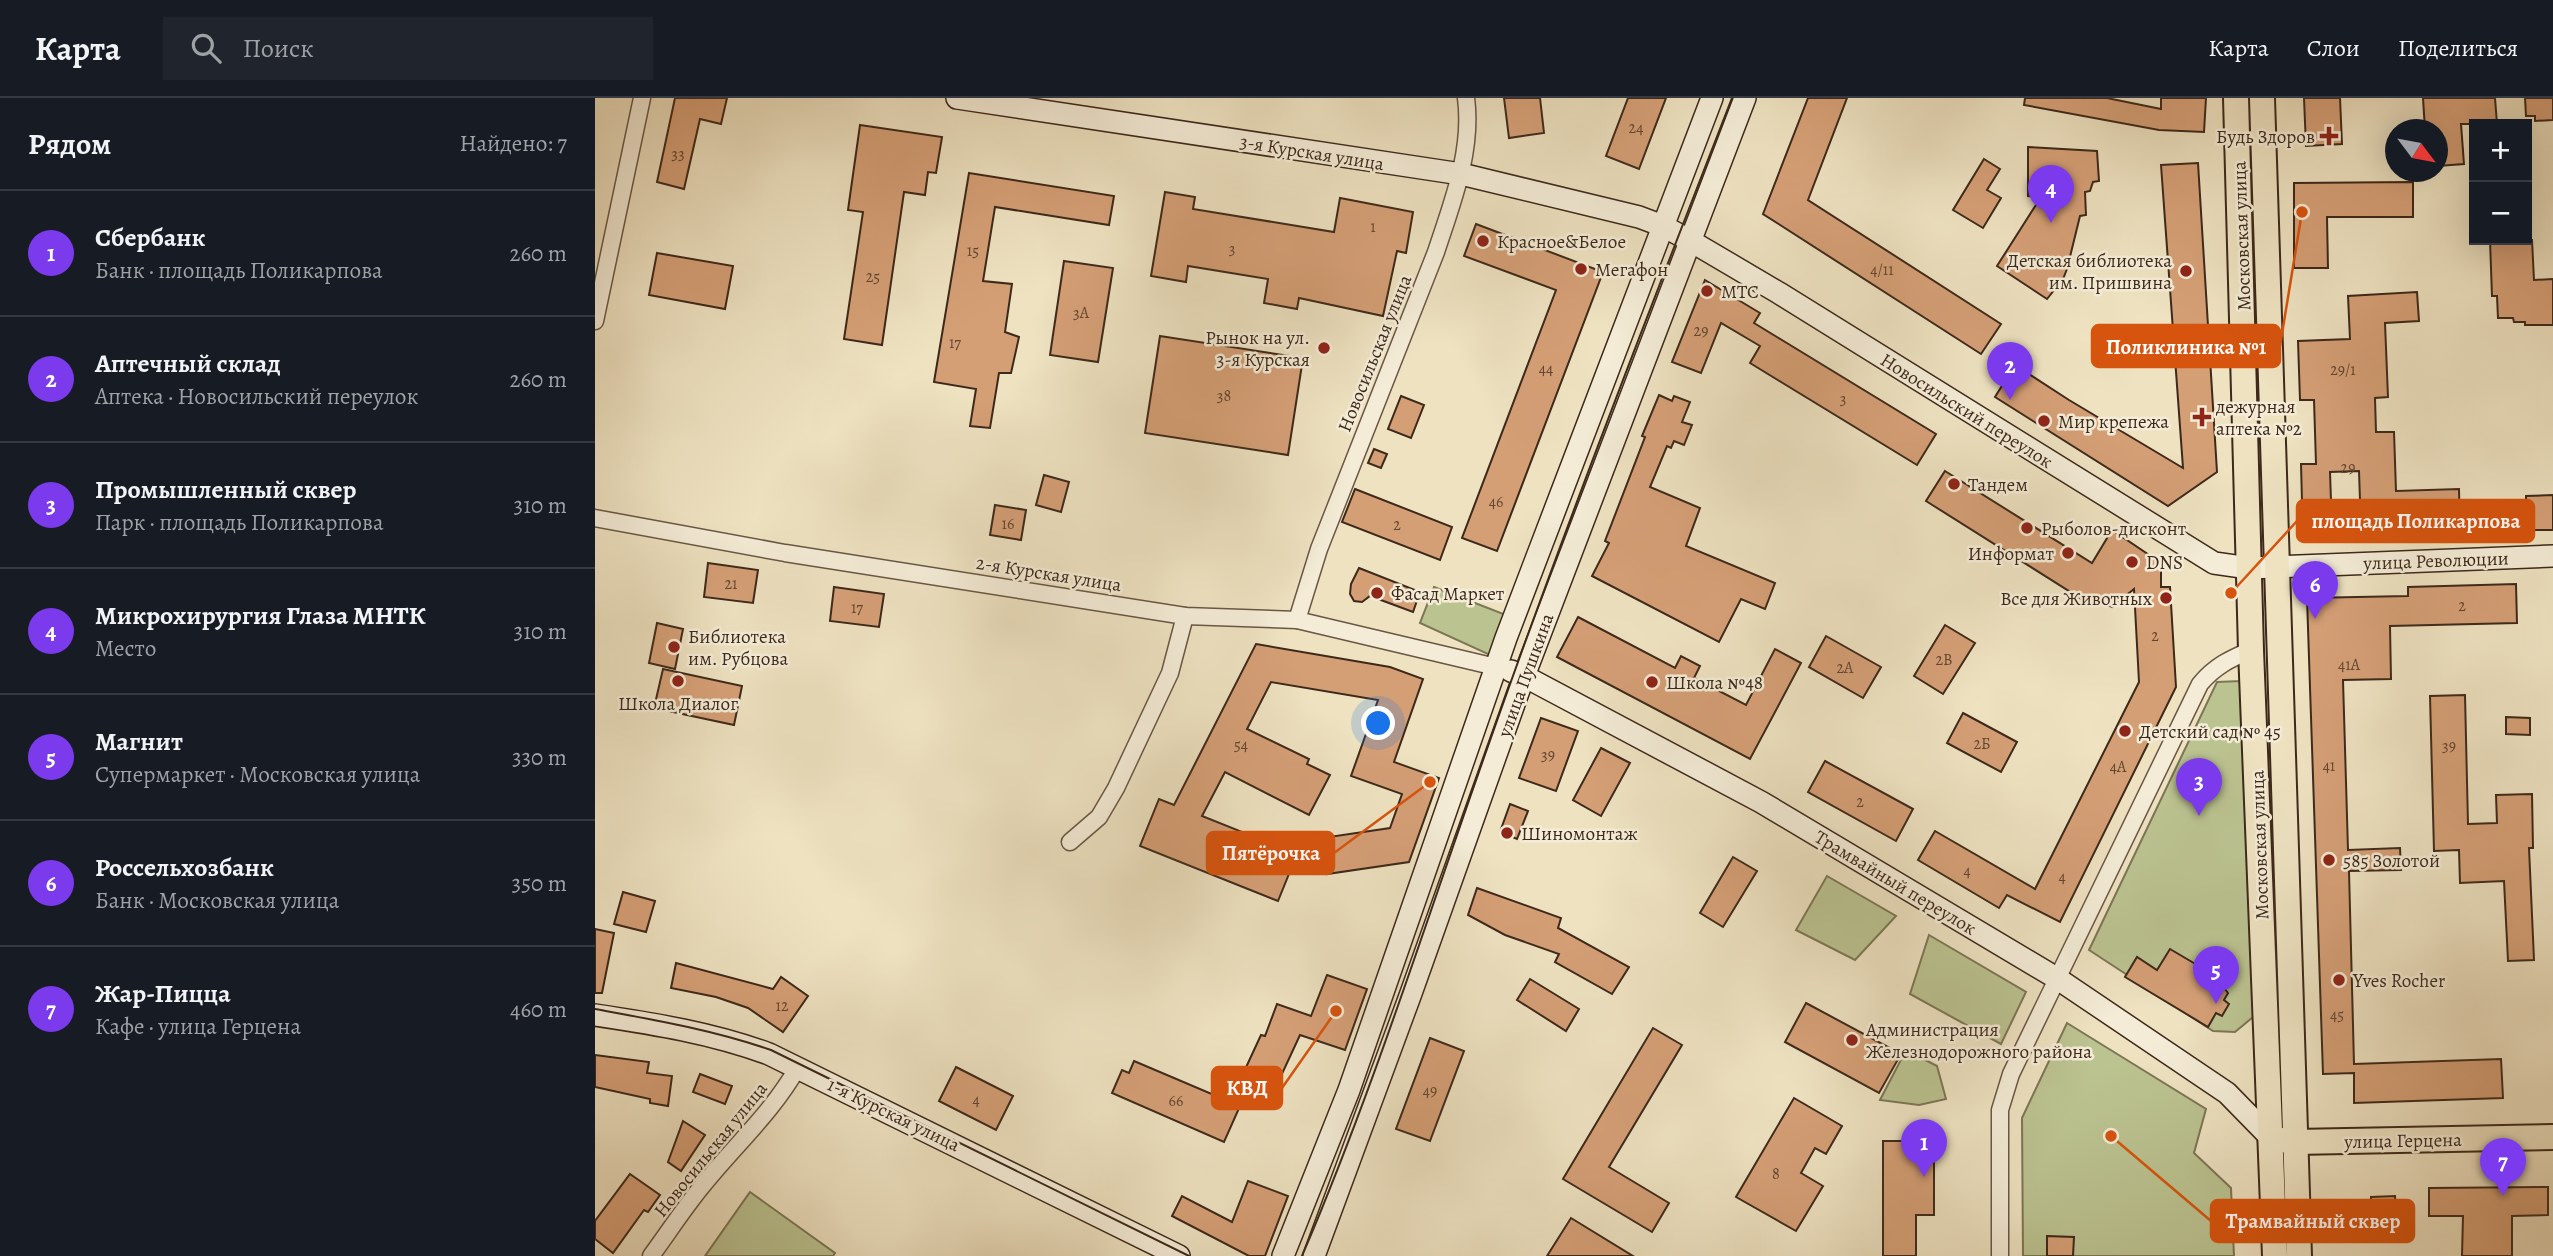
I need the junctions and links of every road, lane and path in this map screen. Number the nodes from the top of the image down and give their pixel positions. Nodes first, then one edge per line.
1 (642, 98) edge
2 (957, 98) edge
3 (1466, 98) edge
4 (1712, 98) edge
5 (1745, 98) edge
6 (2236, 98) edge
7 (2262, 98) edge
8 (1461, 174) junction
9 (1663, 226) junction
10 (1689, 240) junction
11 (595, 321) edge
12 (595, 518) edge
13 (2553, 556) edge
14 (2278, 567) junction
15 (2249, 568) junction
16 (1185, 616) junction
17 (1297, 620) junction
18 (2252, 650) junction
19 (1496, 667) junction
20 (1524, 676) junction
21 (1070, 842) dead end
22 (2058, 979) junction
23 (595, 1015) edge
24 (798, 1067) junction
25 (2553, 1137) edge
26 (2271, 1138) junction
27 (2295, 1142) junction
28 (1317, 1252) edge
29 (651, 1256) edge
30 (1178, 1256) edge
31 (1283, 1256) edge
32 (2000, 1256) edge
33 (2275, 1256) edge
34 (2299, 1256) edge

1 - 11 street
2 - 8 main road, 3-я Курская улица
3 - 8 street, Новосильская улица
4 - 9 main road, улица Пушкина
5 - 10 main road, улица Пушкина
6 - 15 main road, Московская улица
7 - 14 main road, Московская улица
8 - 9 main road, 3-я Курская улица
8 - 17 street, Новосильская улица
9 - 10 main road, Новосильский переулок
9 - 19 main road, улица Пушкина
10 - 15 main road, Новосильский переулок
10 - 20 main road, улица Пушкина
12 - 16 street, 2-я Курская улица
13 - 14 main road, улица Революции
14 - 15 main road, Новосильский переулок
14 - 27 main road, Московская улица
15 - 18 main road, Московская улица
16 - 17 street, 2-я Курская улица
16 - 21 street
17 - 19 street, 2-я Курская улица
18 - 22 street
18 - 26 main road, Московская улица
19 - 20 main road, Трамвайный переулок
19 - 31 main road, улица Пушкина
20 - 22 main road, Трамвайный переулок
20 - 28 main road, улица Пушкина
22 - 26 main road, Трамвайный переулок
22 - 32 street
23 - 24 main road, 1-я Курская улица
24 - 29 street, Новосильская улица
24 - 30 main road, 1-я Курская улица
25 - 27 main road, улица Герцена
26 - 27 main road, улица Герцена
26 - 33 main road, Московская улица
27 - 34 main road, Московская улица

